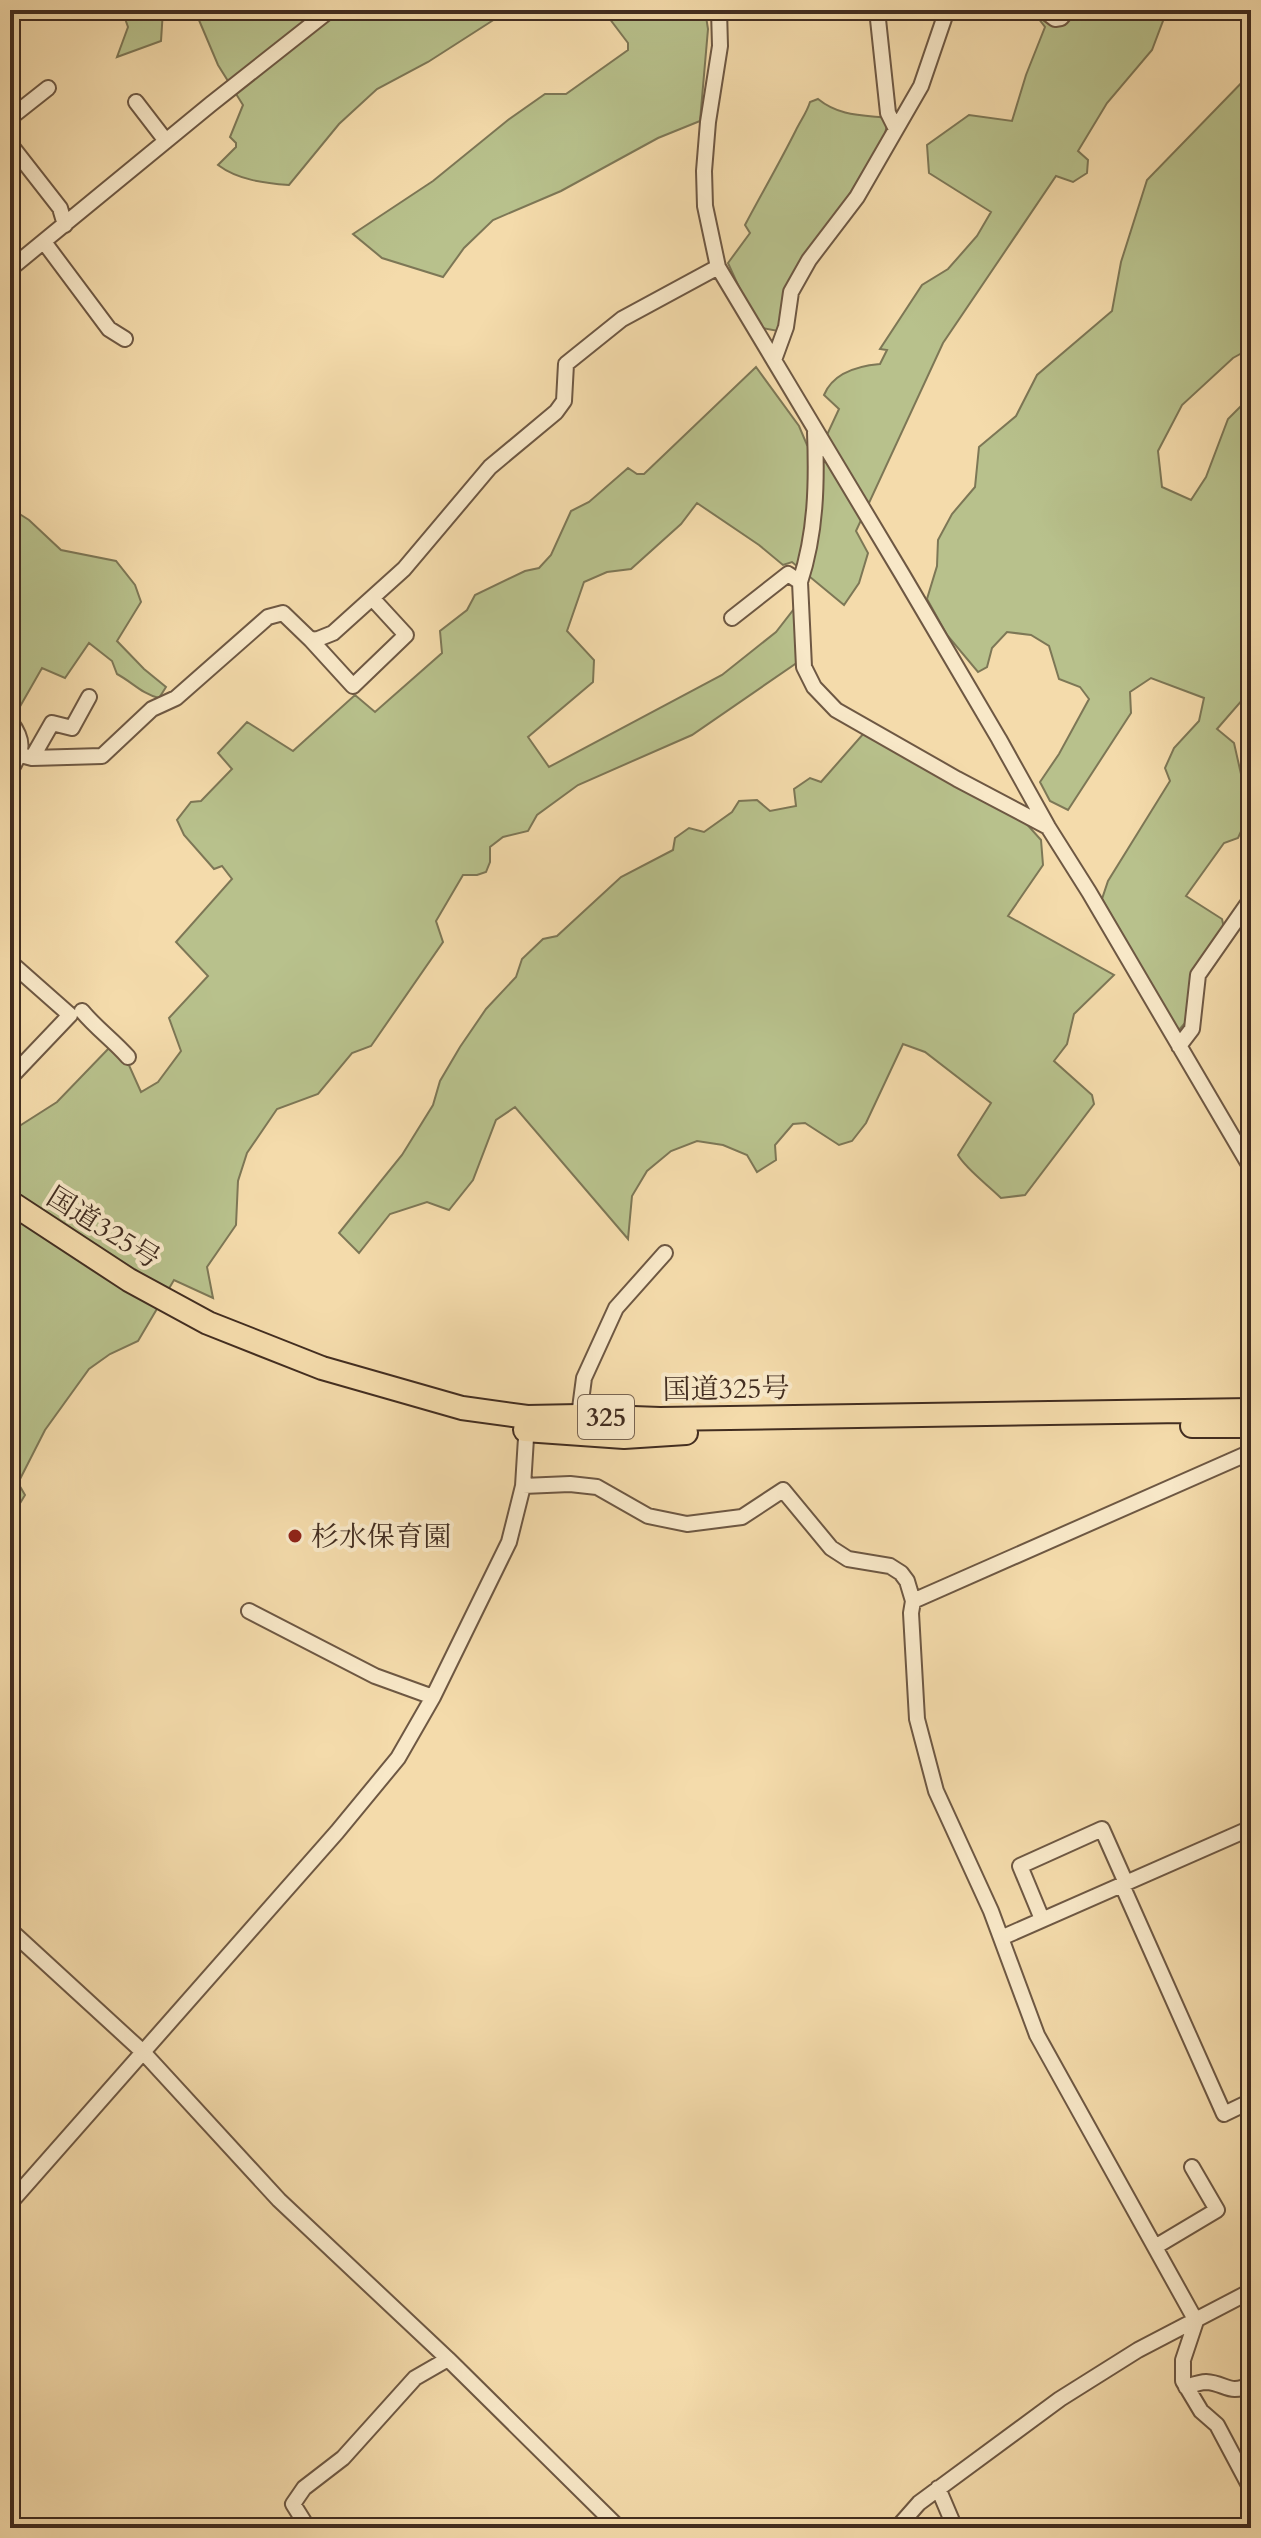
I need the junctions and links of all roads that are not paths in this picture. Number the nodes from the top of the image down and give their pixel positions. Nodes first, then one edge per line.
1 (330, 10) edge
2 (719, 10) edge
3 (877, 10) edge
4 (947, 10) edge
5 (1043, 10) edge
6 (1068, 10) edge
7 (48, 88) dead end
8 (136, 102) dead end
9 (10, 118) edge
10 (896, 129) junction
11 (166, 141) junction
12 (10, 144) edge
13 (65, 225) junction
14 (44, 242) junction
15 (718, 267) junction
16 (10, 269) edge
17 (125, 339) dead end
18 (774, 360) junction
19 (814, 428) junction
20 (800, 582) junction
21 (372, 598) junction
22 (732, 618) dead end
23 (311, 640) junction
24 (89, 697) dead end
25 (10, 721) edge
26 (10, 741) edge
27 (21, 756) edge
28 (10, 771) edge
29 (1048, 827) junction
30 (1251, 899) edge
31 (13, 973) edge
32 (82, 1010) junction
33 (1179, 1046) junction
34 (128, 1057) dead end
35 (10, 1078) edge
36 (1251, 1168) edge
37 (10, 1202) edge
38 (10, 1218) edge
39 (665, 1253) dead end
40 (1251, 1410) edge
41 (579, 1416) junction
42 (527, 1424) junction
43 (1251, 1426) edge
44 (1251, 1452) edge
45 (523, 1486) junction
46 (913, 1601) junction
47 (249, 1611) dead end
48 (433, 1697) junction
49 (1251, 1828) edge
50 (1124, 1884) junction
51 (1042, 1919) junction
52 (10, 1930) edge
53 (1001, 1938) junction
54 (143, 2052) junction
55 (1251, 2101) edge
56 (1192, 2167) dead end
57 (10, 2203) edge
58 (1155, 2247) junction
59 (1251, 2291) edge
60 (1196, 2321) junction
61 (448, 2359) junction
62 (1251, 2384) edge
63 (1186, 2387) junction
64 (938, 2488) junction
65 (1251, 2489) edge
66 (308, 2528) edge
67 (619, 2528) edge
68 (897, 2528) edge
69 (955, 2528) edge

1 - 11 street
2 - 15 street
3 - 10 street
4 - 10 street
5 - 6 street
7 - 9 street
8 - 11 street
10 - 18 street
11 - 13 street
12 - 13 street
13 - 14 street
14 - 16 street
14 - 17 street
15 - 18 street
15 - 21 street
18 - 19 street
19 - 20 street
19 - 29 street
20 - 22 street
20 - 29 street
21 - 23 street
21 - 23 street
23 - 27 street
24 - 27 street
25 - 27 street
26 - 27 street
27 - 28 street
29 - 33 street
30 - 33 street
31 - 32 street
32 - 34 street
32 - 35 street
33 - 36 street
37 - 42 highway, 国道325号 / 325
38 - 42 highway, 国道325号 / 325
39 - 41 street
40 - 41 highway, 国道325号 / 325
41 - 42 highway, 国道325号 / 325
42 - 43 highway, 国道325号 / 325
42 - 45 street
44 - 46 street
45 - 46 street
45 - 48 street
46 - 53 street
47 - 48 street
48 - 54 street
49 - 50 street
50 - 51 street
50 - 51 street
50 - 55 street
51 - 53 street
52 - 54 street
53 - 58 street
54 - 57 street
54 - 61 street
56 - 58 street
58 - 60 street
59 - 60 street
60 - 63 street
60 - 64 street
61 - 66 street
61 - 67 street
62 - 63 street
63 - 65 street
64 - 68 street
64 - 69 street

